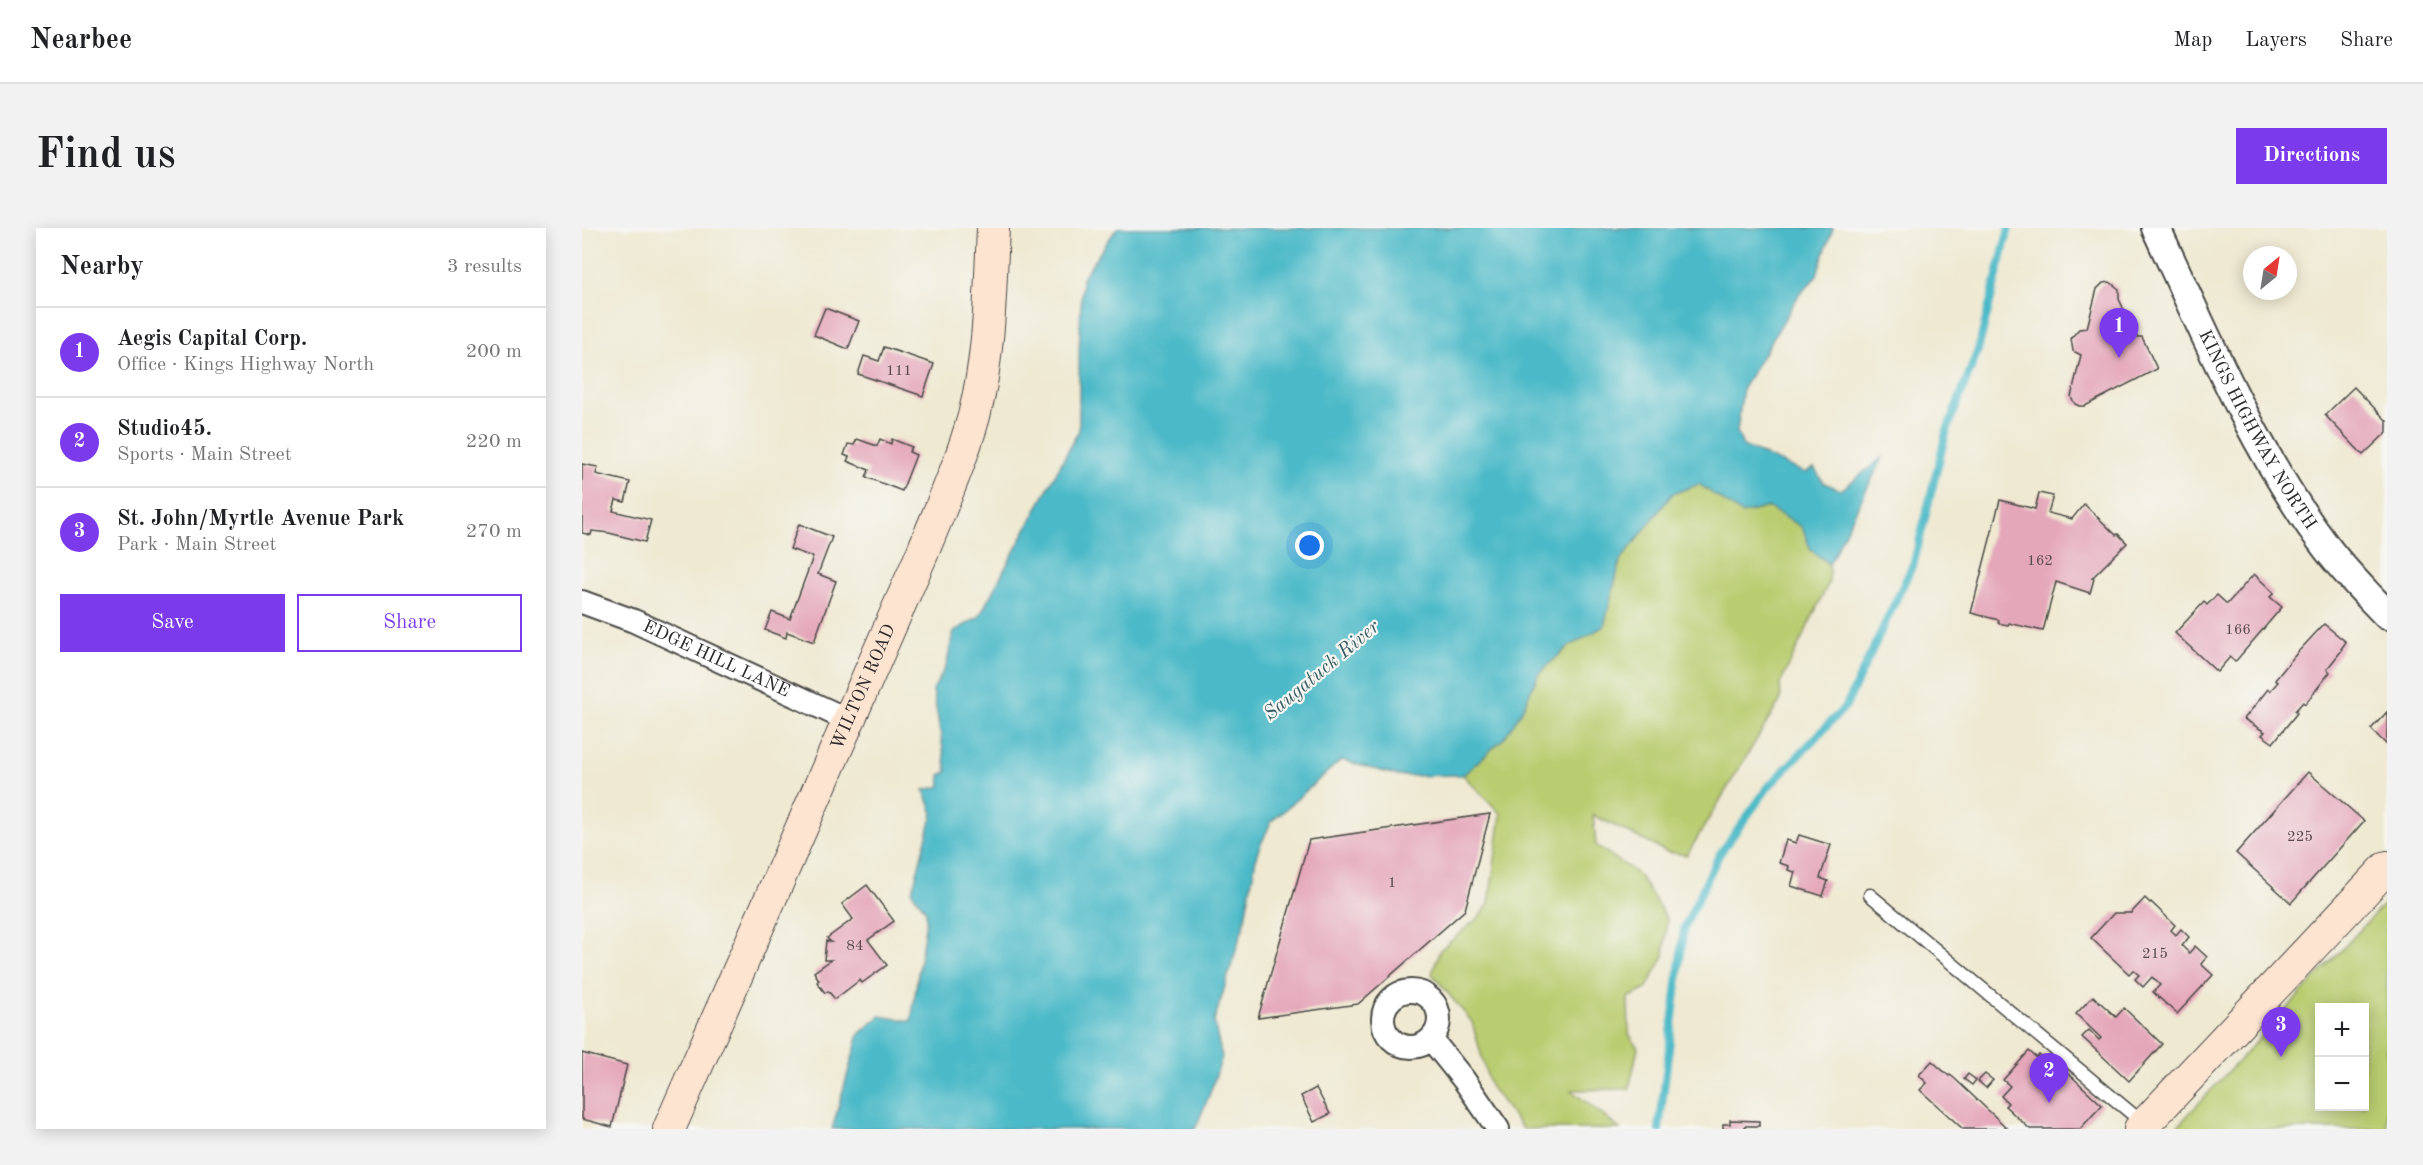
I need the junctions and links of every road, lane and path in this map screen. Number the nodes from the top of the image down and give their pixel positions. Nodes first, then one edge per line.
1 (993, 228) edge
2 (2156, 228) edge
3 (582, 602) edge
4 (2387, 615) edge
5 (848, 720) junction
6 (2387, 867) edge
7 (1870, 895) dead end
8 (1431, 1040) dead end
9 (2142, 1127) edge
10 (669, 1129) edge
11 (1498, 1129) edge

1 - 5 main road, WILTON ROAD
2 - 4 street, KINGS HIGHWAY NORTH
3 - 5 street, EDGE HILL LANE
5 - 10 main road, WILTON ROAD
6 - 9 main road
7 - 9 lane
8 - 11 street

